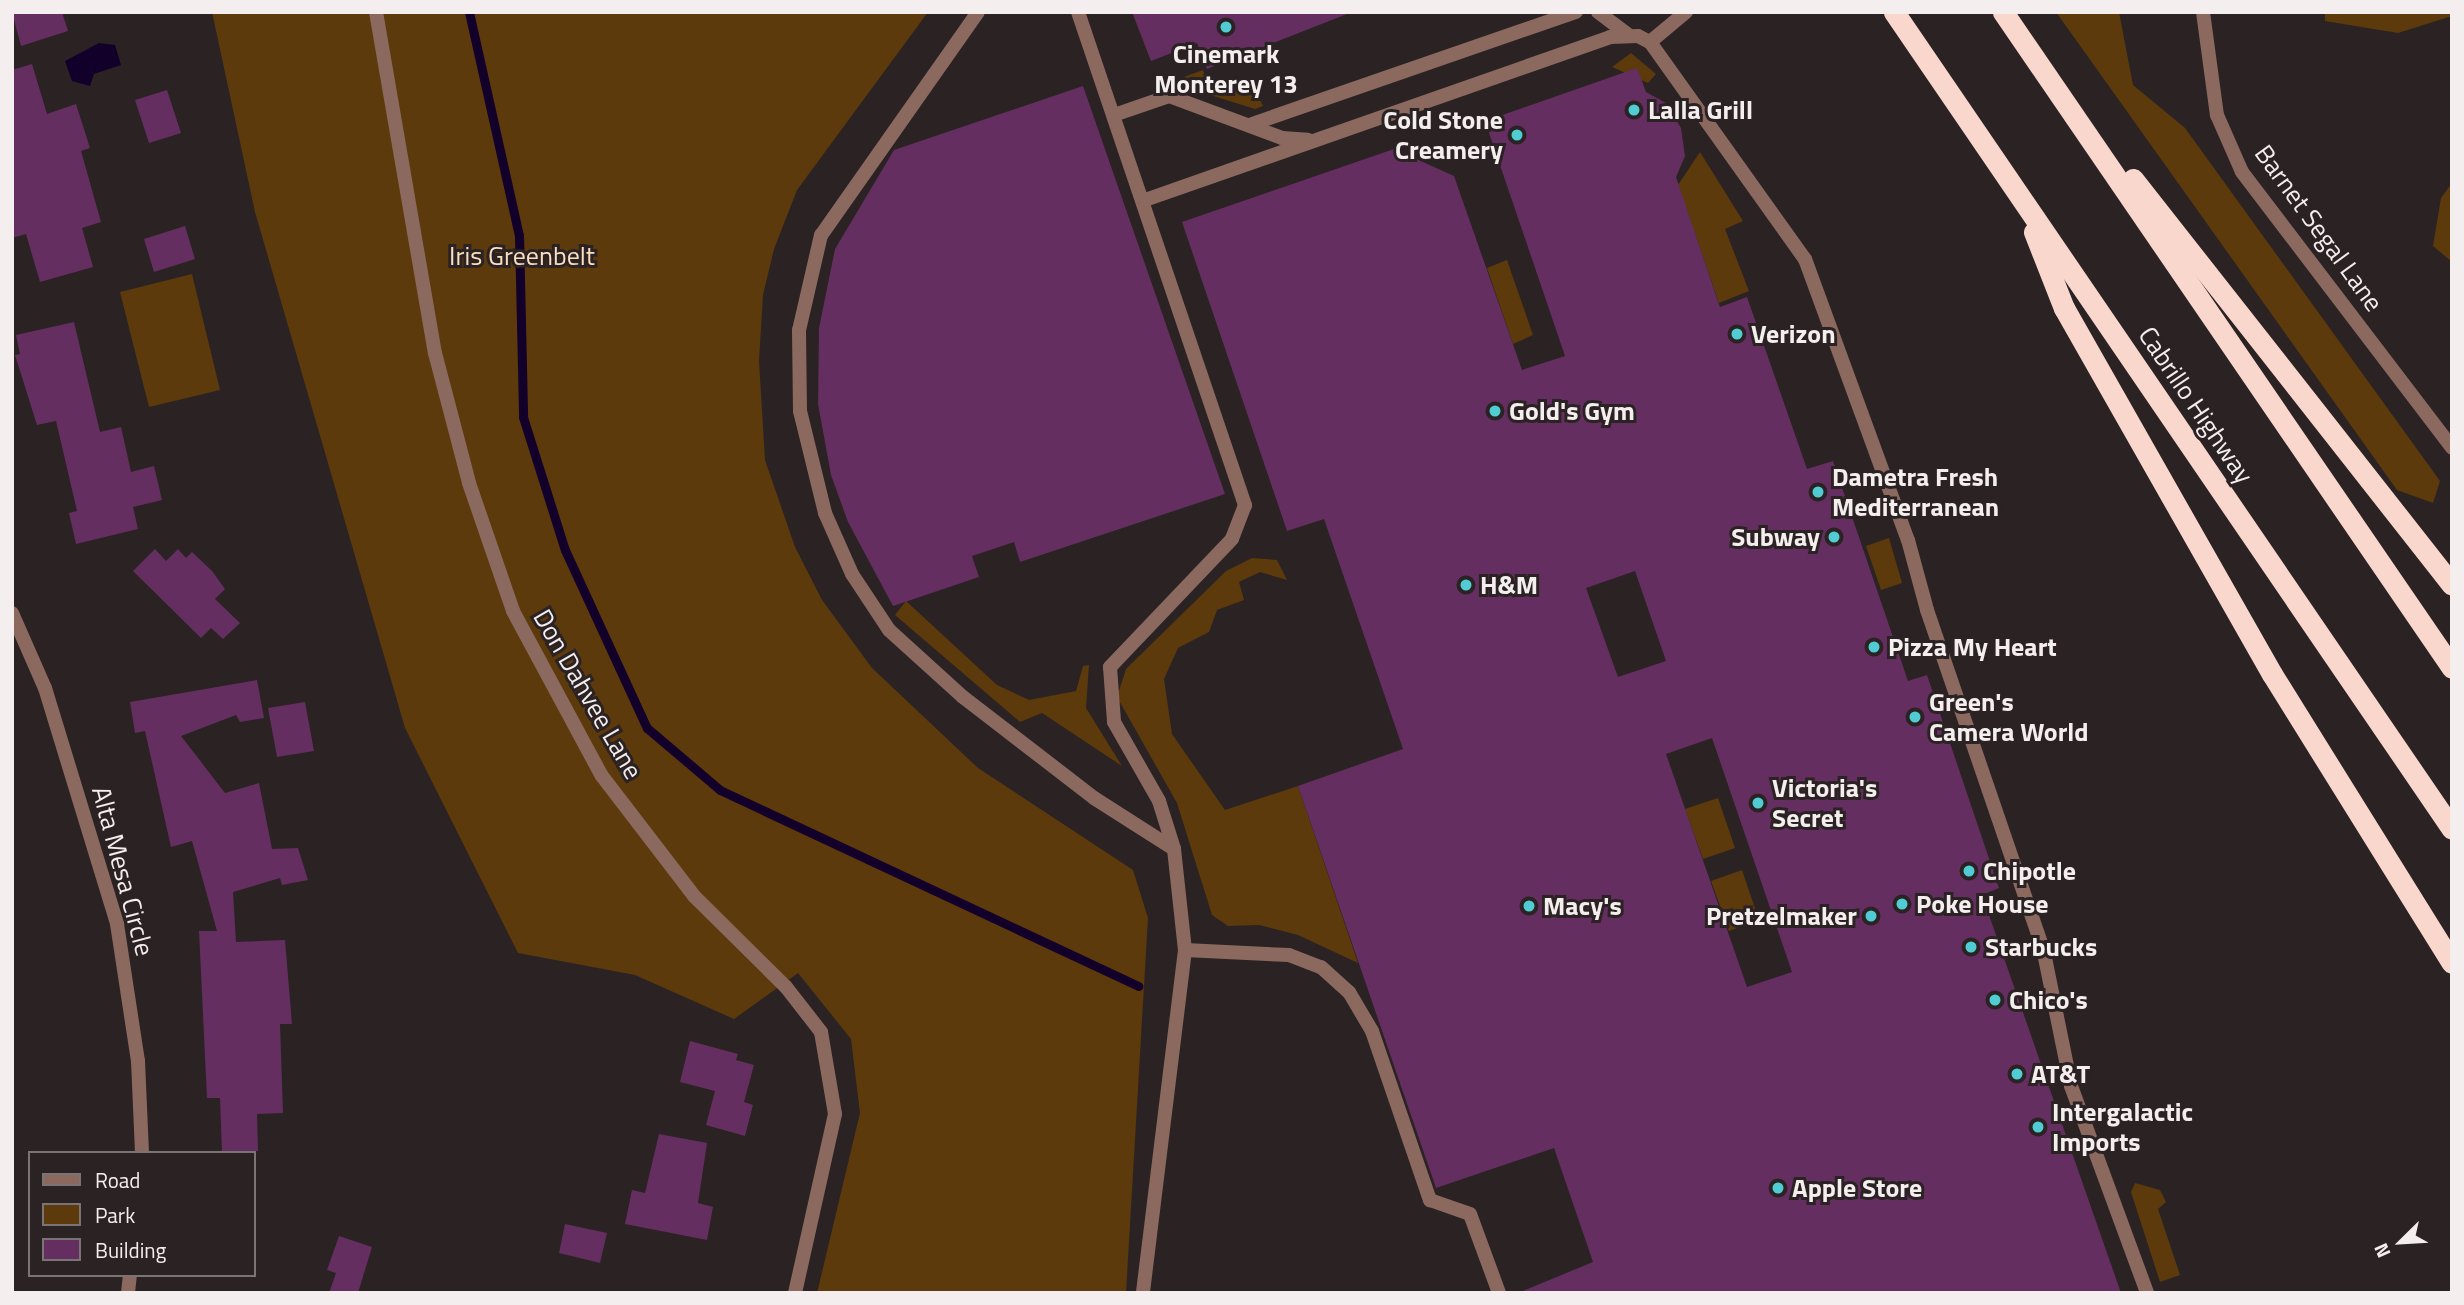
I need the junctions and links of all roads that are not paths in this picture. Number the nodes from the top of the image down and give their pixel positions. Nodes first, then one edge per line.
1 (376, 12) edge
2 (978, 12) edge
3 (1078, 12) edge
4 (1576, 12) edge
5 (1598, 12) edge
6 (1686, 12) edge
7 (1894, 12) edge
8 (2203, 12) edge
9 (2005, 15) edge
10 (1628, 35) junction
11 (1650, 42) junction
12 (1114, 116) junction
13 (1252, 124) junction
14 (1313, 141) junction
15 (2018, 195) junction
16 (1145, 200) junction
17 (2452, 448) edge
18 (2452, 585) edge
19 (12, 613) edge
20 (2452, 668) edge
21 (2452, 829) edge
22 (1174, 849) junction
23 (1185, 950) junction
24 (2452, 963) edge
25 (142, 1151) edge
26 (795, 1293) edge
27 (1143, 1293) edge
28 (1499, 1293) edge
29 (2147, 1293) edge

1 - 26 street, Don Dahvee Lane
2 - 22 street
3 - 12 street
4 - 13 street
5 - 10 street
6 - 11 street
7 - 15 highway, Cabrillo Highway
8 - 17 street, Barnet Segal Lane
9 - 18 highway
9 - 20 highway
10 - 11 street
10 - 14 street
11 - 29 street
12 - 13 street
12 - 16 street
13 - 14 street
14 - 16 street
15 - 21 highway, Cabrillo Highway
15 - 24 highway
16 - 22 street
19 - 25 street, Alta Mesa Circle
22 - 23 street
23 - 27 street
23 - 28 street

